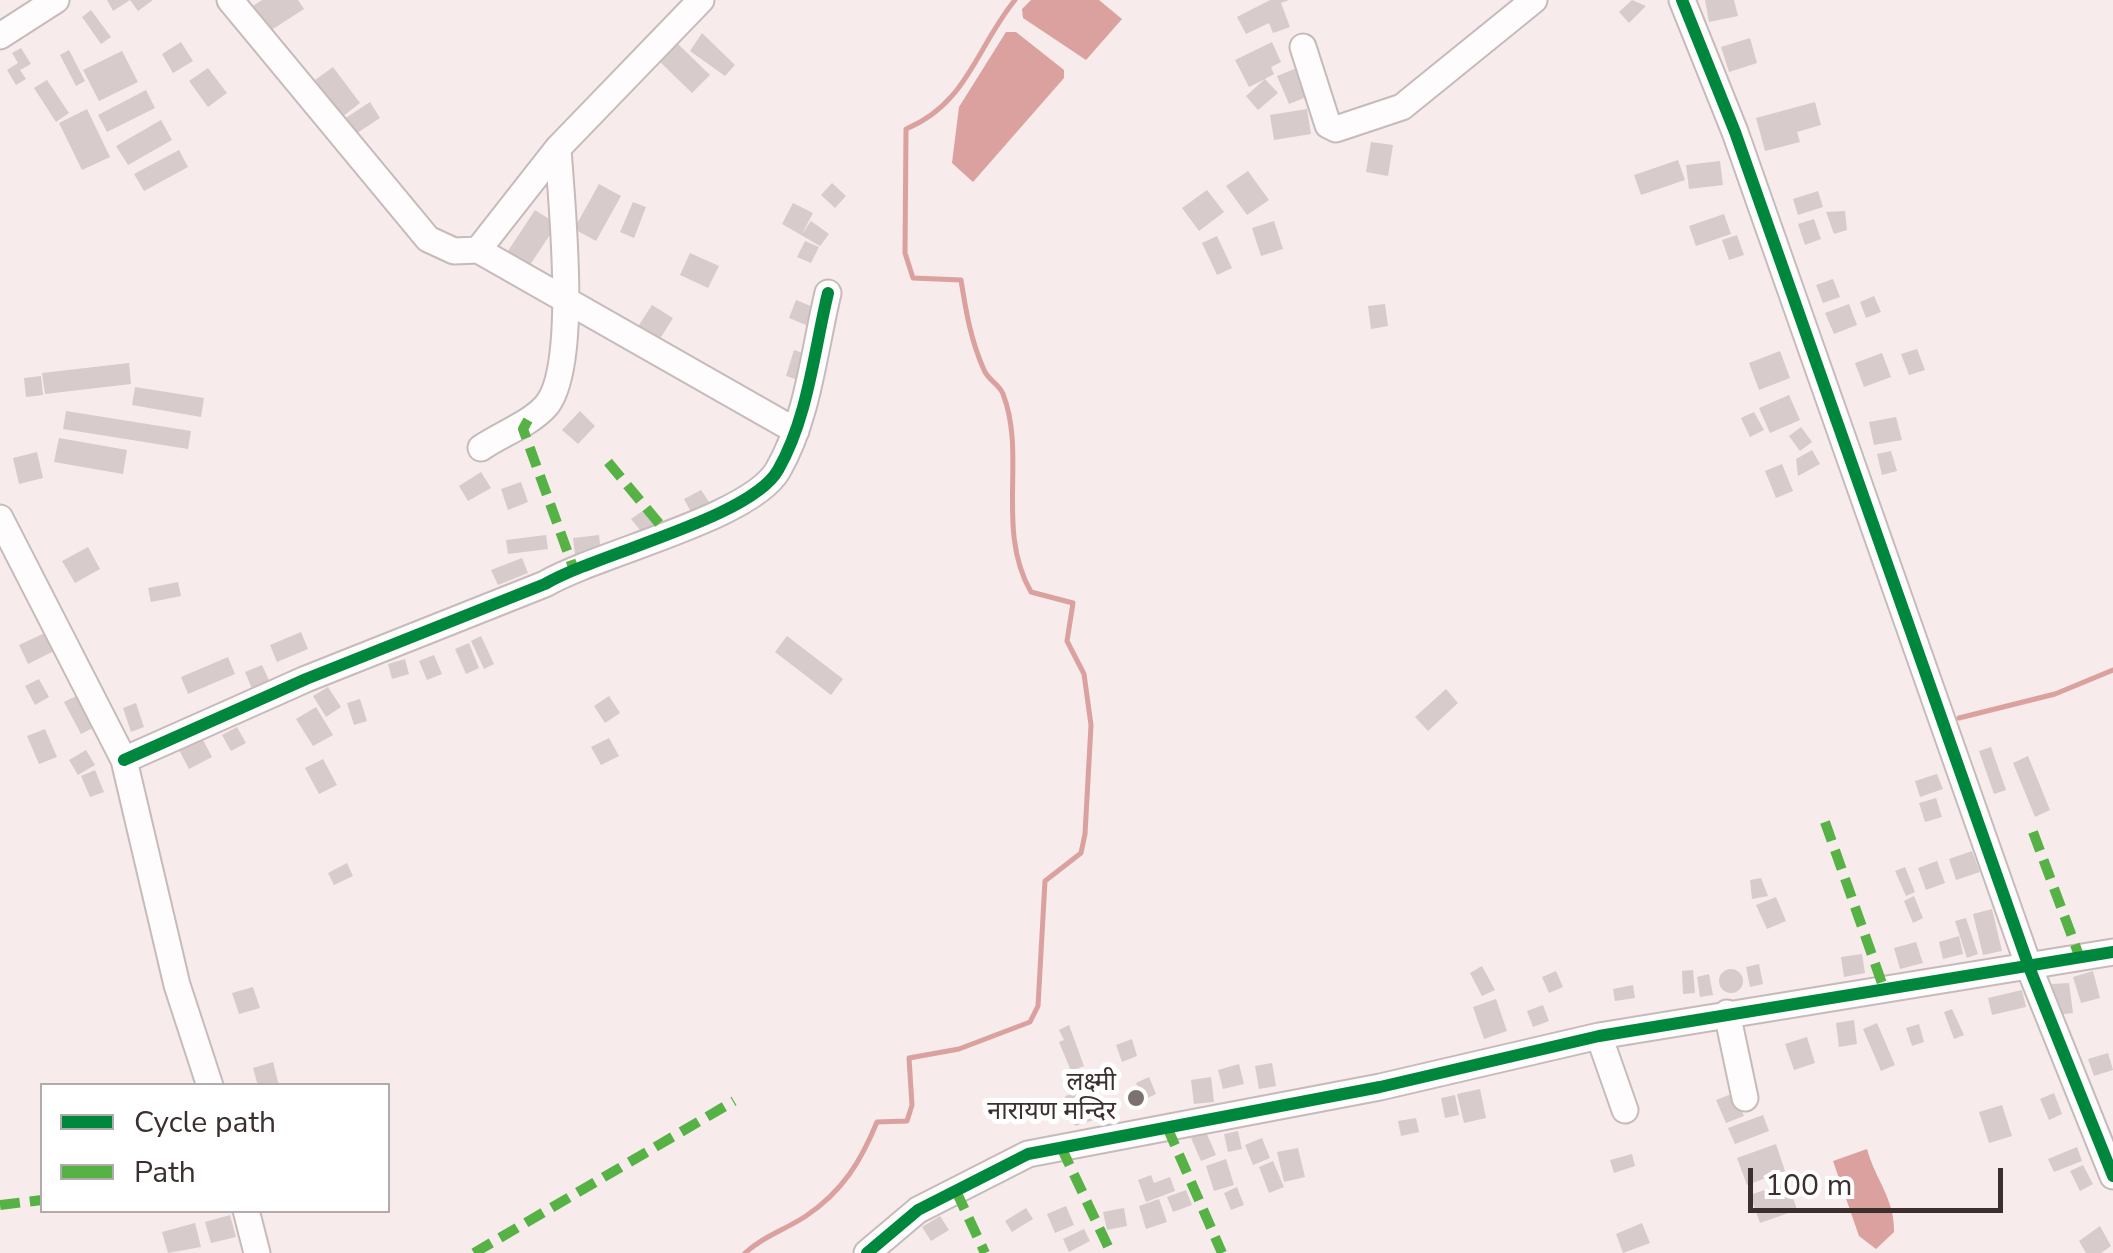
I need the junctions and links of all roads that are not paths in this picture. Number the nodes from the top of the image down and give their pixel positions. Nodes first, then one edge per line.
1 (56, 0) edge
2 (230, 0) edge
3 (702, 0) edge
4 (1534, 0) edge
5 (1682, 0) edge
6 (0, 36) edge
7 (1304, 47) dead end
8 (558, 148) junction
9 (478, 250) junction
10 (828, 292) dead end
11 (567, 304) junction
12 (796, 431) junction
13 (481, 448) dead end
14 (0, 518) edge
15 (124, 760) junction
16 (2113, 952) edge
17 (2029, 967) junction
18 (1726, 1013) junction
19 (1599, 1036) junction
20 (209, 1083) edge
21 (1745, 1098) dead end
22 (1625, 1110) dead end
23 (2113, 1176) edge
24 (247, 1213) edge
25 (257, 1253) edge
26 (868, 1253) edge

1 - 6 street
2 - 9 street
3 - 8 street
4 - 7 street
5 - 17 street
8 - 9 street
8 - 11 street
9 - 11 street
10 - 12 street
11 - 12 street
11 - 13 street
12 - 15 street
14 - 15 street
15 - 20 street
16 - 17 street
17 - 18 street
17 - 23 street
18 - 19 street
18 - 21 street
19 - 22 street
19 - 26 street
24 - 25 street

